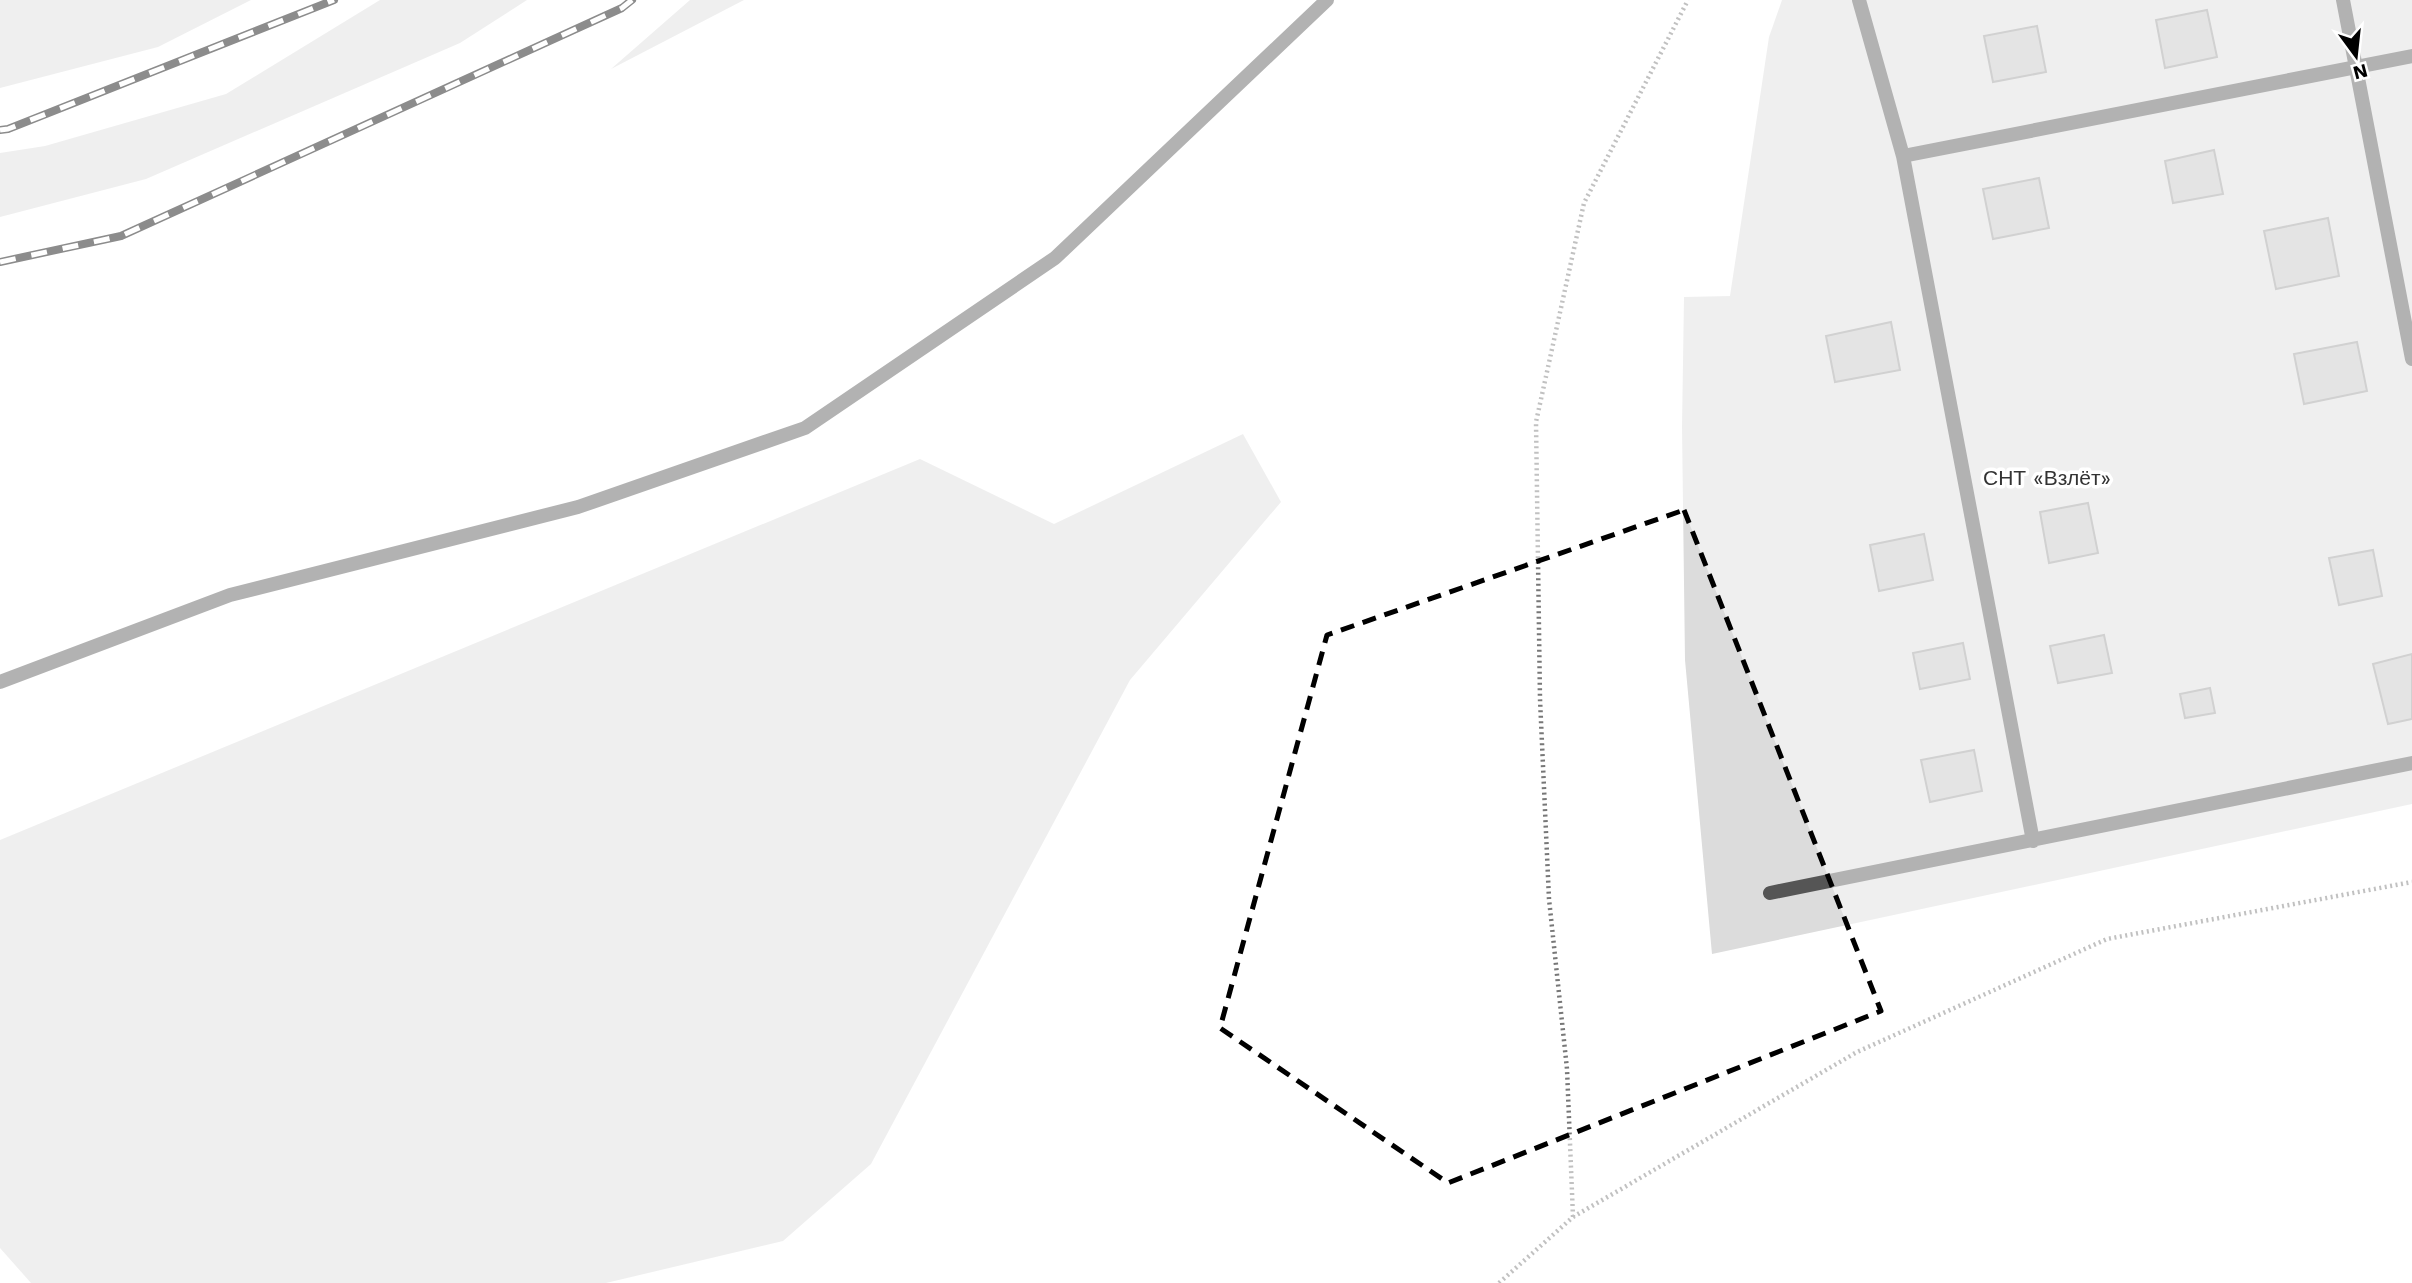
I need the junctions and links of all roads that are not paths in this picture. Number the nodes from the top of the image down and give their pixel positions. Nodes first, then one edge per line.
1 (1327, 0) edge
2 (1859, 0) edge
3 (2343, 0) edge
4 (2412, 56) edge
5 (2356, 68) junction
6 (1903, 156) junction
7 (2412, 359) edge
8 (0, 682) edge
9 (2412, 763) edge
10 (2033, 841) junction
11 (1770, 894) dead end

1 - 8 street
2 - 6 street
3 - 5 street
4 - 5 street
5 - 6 street
5 - 7 street
6 - 10 street
9 - 10 street
10 - 11 street

